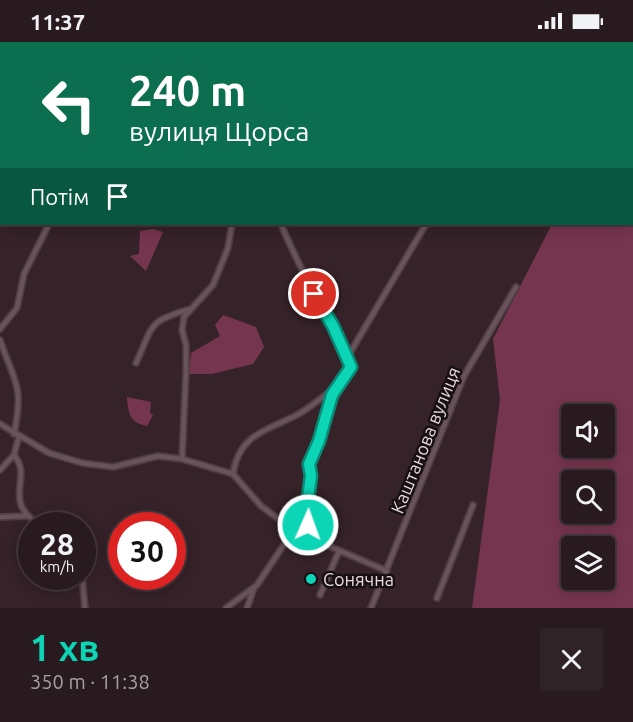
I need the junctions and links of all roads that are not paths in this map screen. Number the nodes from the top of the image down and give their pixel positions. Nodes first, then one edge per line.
1 (48, 225) edge
2 (232, 225) edge
3 (280, 225) edge
4 (425, 225) edge
5 (516, 287) dead end
6 (190, 309) junction
7 (0, 329) edge
8 (0, 340) edge
9 (347, 358) junction
10 (136, 363) dead end
11 (337, 386) junction
12 (0, 424) edge
13 (16, 435) junction
14 (14, 455) junction
15 (182, 459) junction
16 (0, 470) edge
17 (233, 474) junction
18 (473, 505) dead end
19 (23, 512) edge
20 (18, 516) edge
21 (0, 517) edge
22 (296, 532) junction
23 (339, 551) junction
24 (387, 571) junction
25 (254, 588) junction
26 (83, 590) edge
27 (320, 595) dead end
28 (437, 598) dead end
29 (85, 608) edge
30 (226, 608) edge
31 (247, 608) edge
32 (371, 608) edge

1 - 7 street
2 - 6 street
3 - 9 street
4 - 9 street
5 - 24 street, Каштанова вулиця
6 - 10 street
6 - 15 street
8 - 13 street
9 - 11 street
11 - 17 street
11 - 22 street
12 - 13 street
13 - 14 street
13 - 15 street
14 - 16 street
14 - 19 street
15 - 17 street
17 - 22 street
18 - 28 street
20 - 21 street
22 - 23 street
22 - 25 street
23 - 24 street
23 - 27 street
24 - 32 street, Каштанова вулиця
25 - 30 street
25 - 31 street
26 - 29 street

